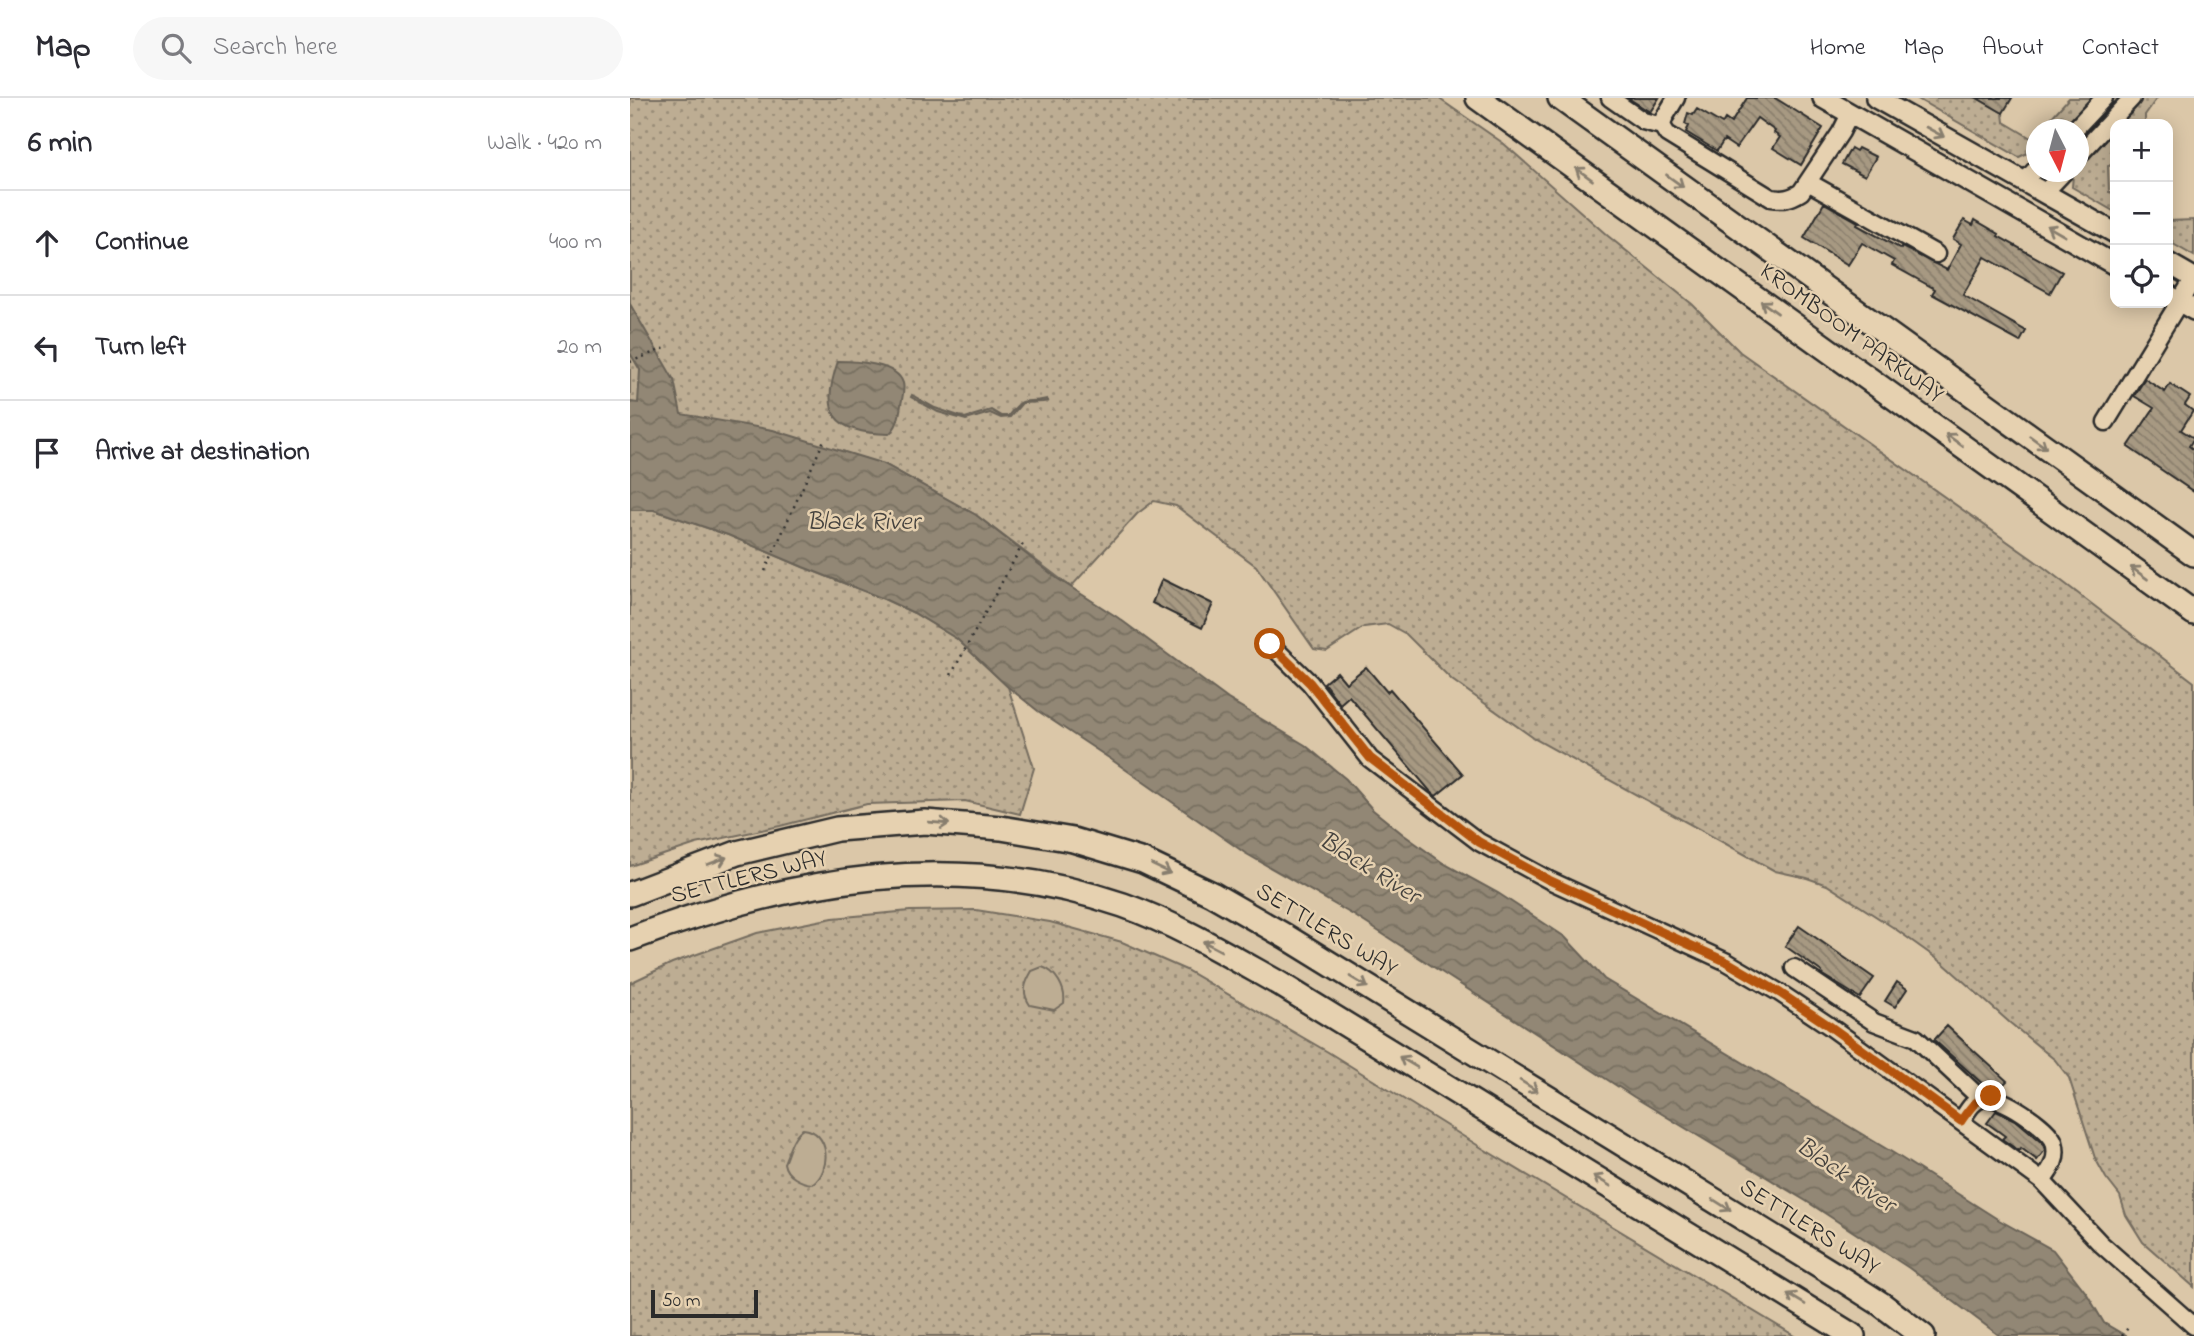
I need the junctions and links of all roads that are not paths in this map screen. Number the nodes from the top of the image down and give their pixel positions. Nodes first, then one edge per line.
1 (1478, 98) edge
2 (1560, 98) edge
3 (1610, 98) edge
4 (1676, 98) edge
5 (1823, 98) edge
6 (1876, 98) edge
7 (2104, 98) edge
8 (2132, 98) edge
9 (1850, 114) junction
10 (2084, 119) edge
11 (1662, 126) junction
12 (2089, 144) edge
13 (2026, 173) edge
14 (1808, 182) junction
15 (2035, 182) edge
16 (2054, 182) edge
17 (2044, 193) junction
18 (2110, 230) edge
19 (1936, 254) dead end
20 (2110, 262) edge
21 (2173, 266) edge
22 (2194, 278) edge
23 (2180, 302) edge
24 (2106, 422) dead end
25 (2194, 554) edge
26 (2194, 613) edge
27 (1270, 644) dead end
28 (630, 894) edge
29 (630, 939) edge
30 (1794, 968) dead end
31 (1980, 1098) junction
32 (1961, 1121) junction
33 (2042, 1181) junction
34 (2194, 1326) edge
35 (1853, 1336) edge
36 (1923, 1336) edge

26 -> 1 highway, KROMBOOM PARKWAY
2 -> 25 highway, KROMBOOM PARKWAY
3 - 11 lane
4 - 11 lane
5 - 9 main road
6 -> 13 main road
7 - 10 lane
8 - 12 lane
9 - 14 lane
20 -> 9 main road
11 - 14 lane
14 - 19 lane
15 - 17 main road
16 - 17 lane
17 - 18 main road
21 - 22 main road
22 - 23 lane
23 - 24 lane
27 - 32 lane
28 -> 36 highway, SETTLERS WAY
35 -> 29 highway, SETTLERS WAY
30 - 31 lane
31 - 32 lane
31 - 33 lane
32 - 33 lane
33 - 34 lane

